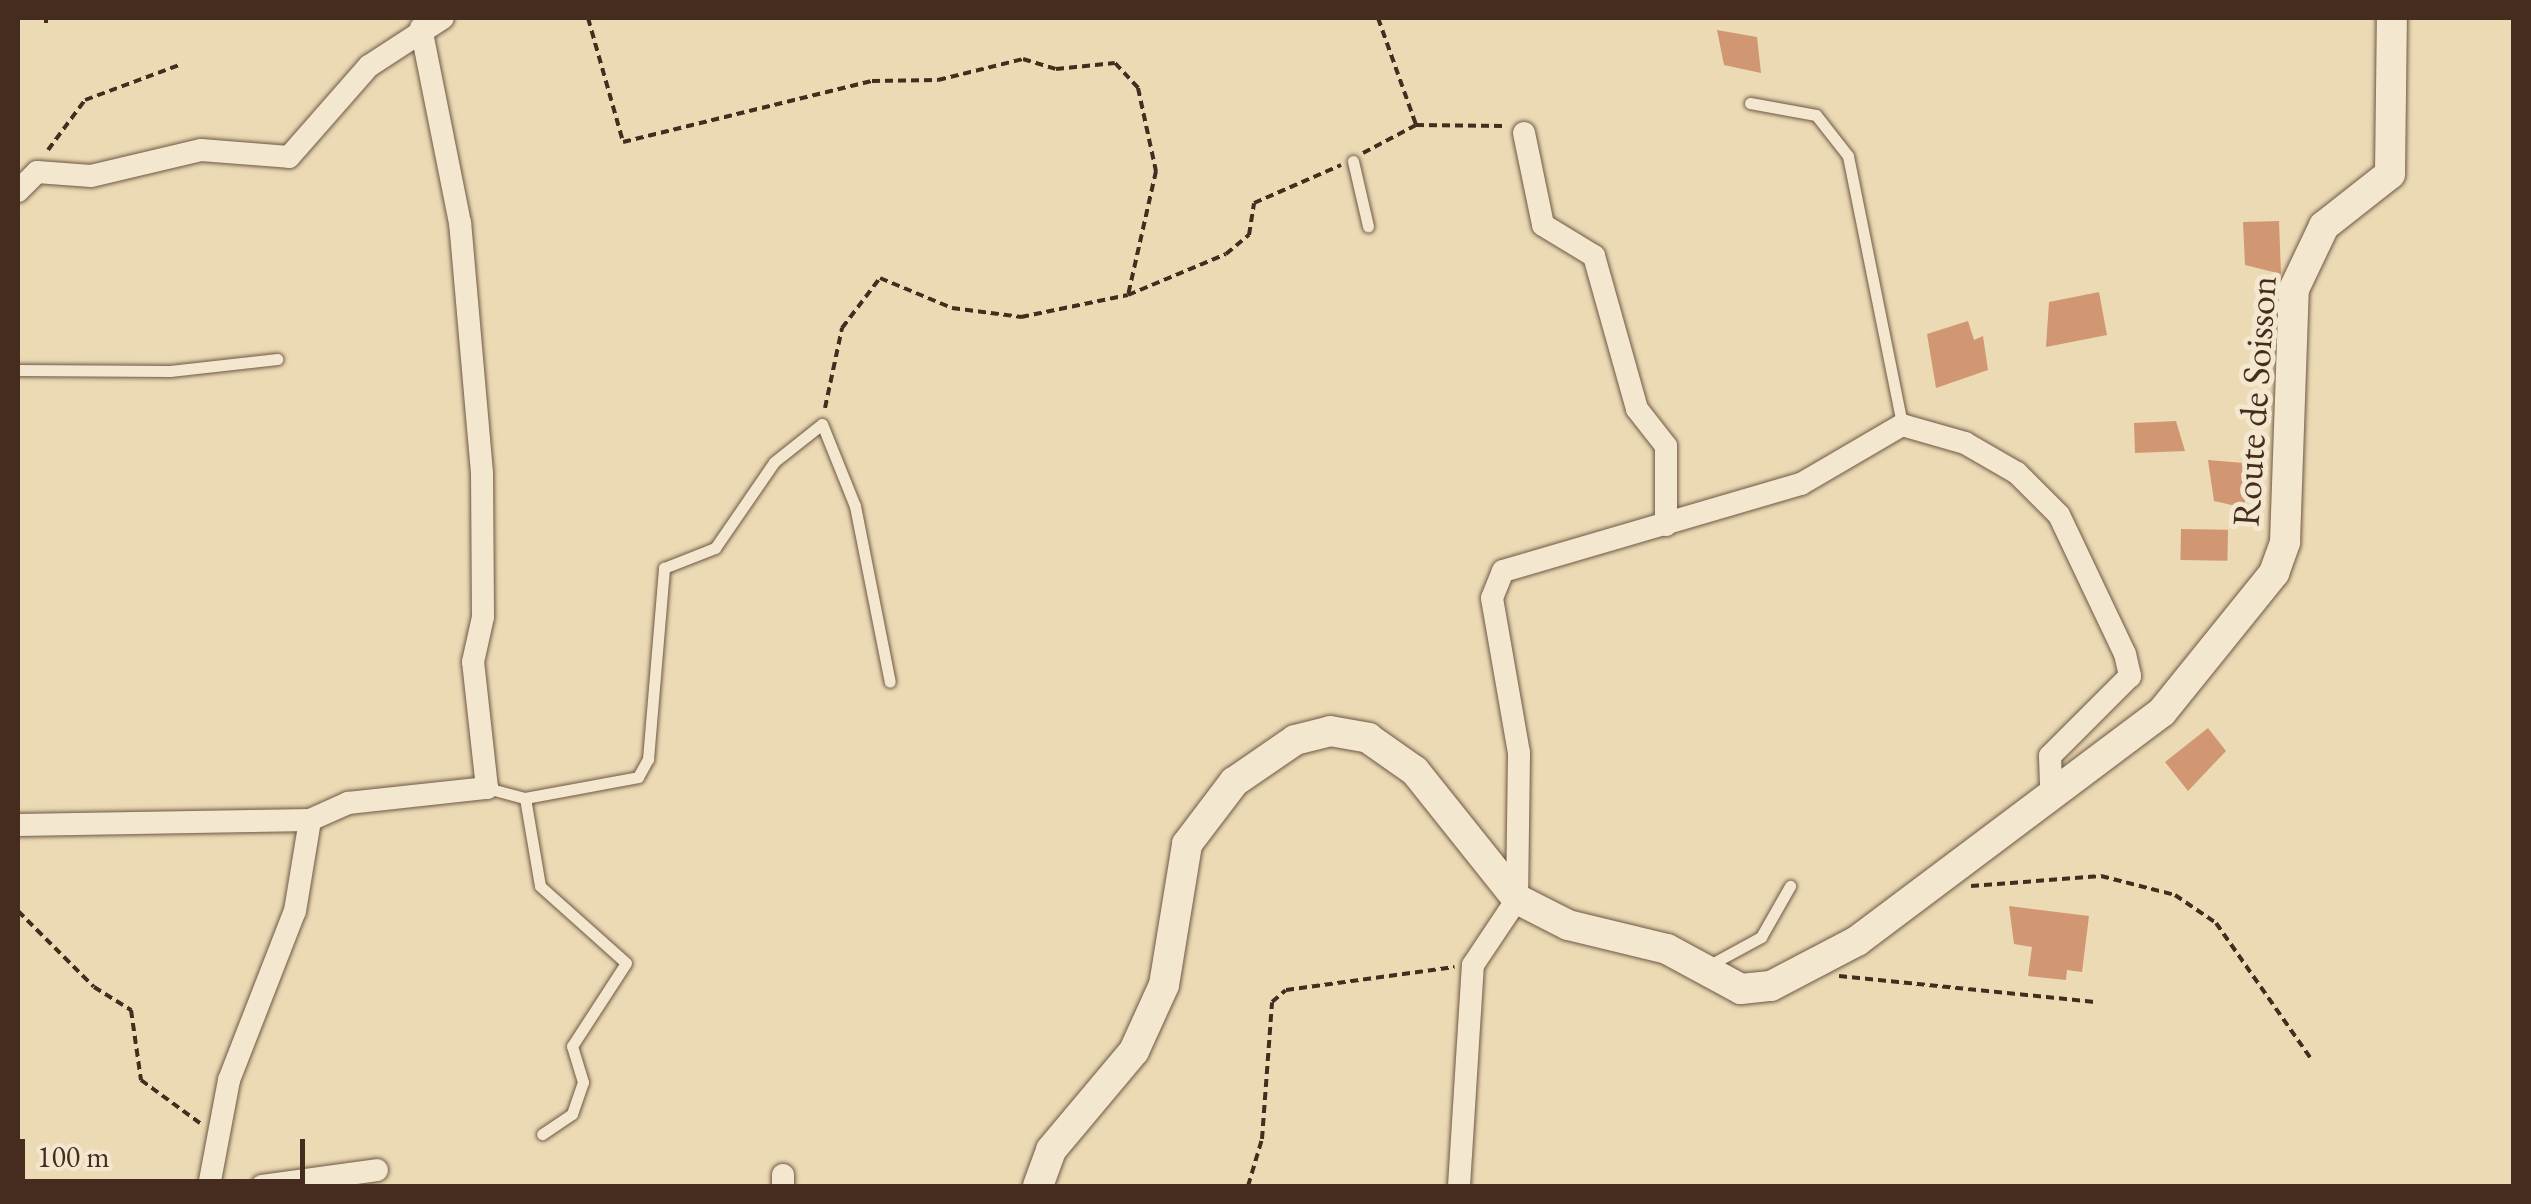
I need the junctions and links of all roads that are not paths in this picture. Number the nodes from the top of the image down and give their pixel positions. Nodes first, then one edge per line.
1 (443, 18) edge
2 (2392, 18) edge
3 (421, 28) junction
4 (1750, 103) dead end
5 (1524, 133) road end
6 (1353, 161) road end
7 (18, 191) edge
8 (1368, 226) dead end
9 (277, 359) dead end
10 (18, 370) edge
11 (1902, 425) junction
12 (1666, 525) junction
13 (890, 682) dead end
14 (487, 788) junction
15 (2051, 788) junction
16 (524, 798) junction
17 (310, 820) junction
18 (18, 825) edge
19 (1790, 886) dead end
20 (1517, 899) junction
21 (1698, 972) junction
22 (542, 1134) dead end
23 (377, 1170) dead end
24 (210, 1186) edge
25 (262, 1186) edge
26 (1038, 1186) edge
27 (1460, 1186) edge

1 - 3 street
2 - 15 street, Route de Soisson
3 - 7 street
3 - 14 street
4 - 11 lane
5 - 12 street
6 - 8 lane
9 - 10 lane
11 - 12 street
11 - 15 street
12 - 20 street
13 - 16 lane
14 - 16 lane
14 - 17 street
15 - 21 street
16 - 22 lane
17 - 18 street
17 - 24 street
19 - 21 lane
20 - 21 street
20 - 26 street
20 - 27 street
23 - 25 street

